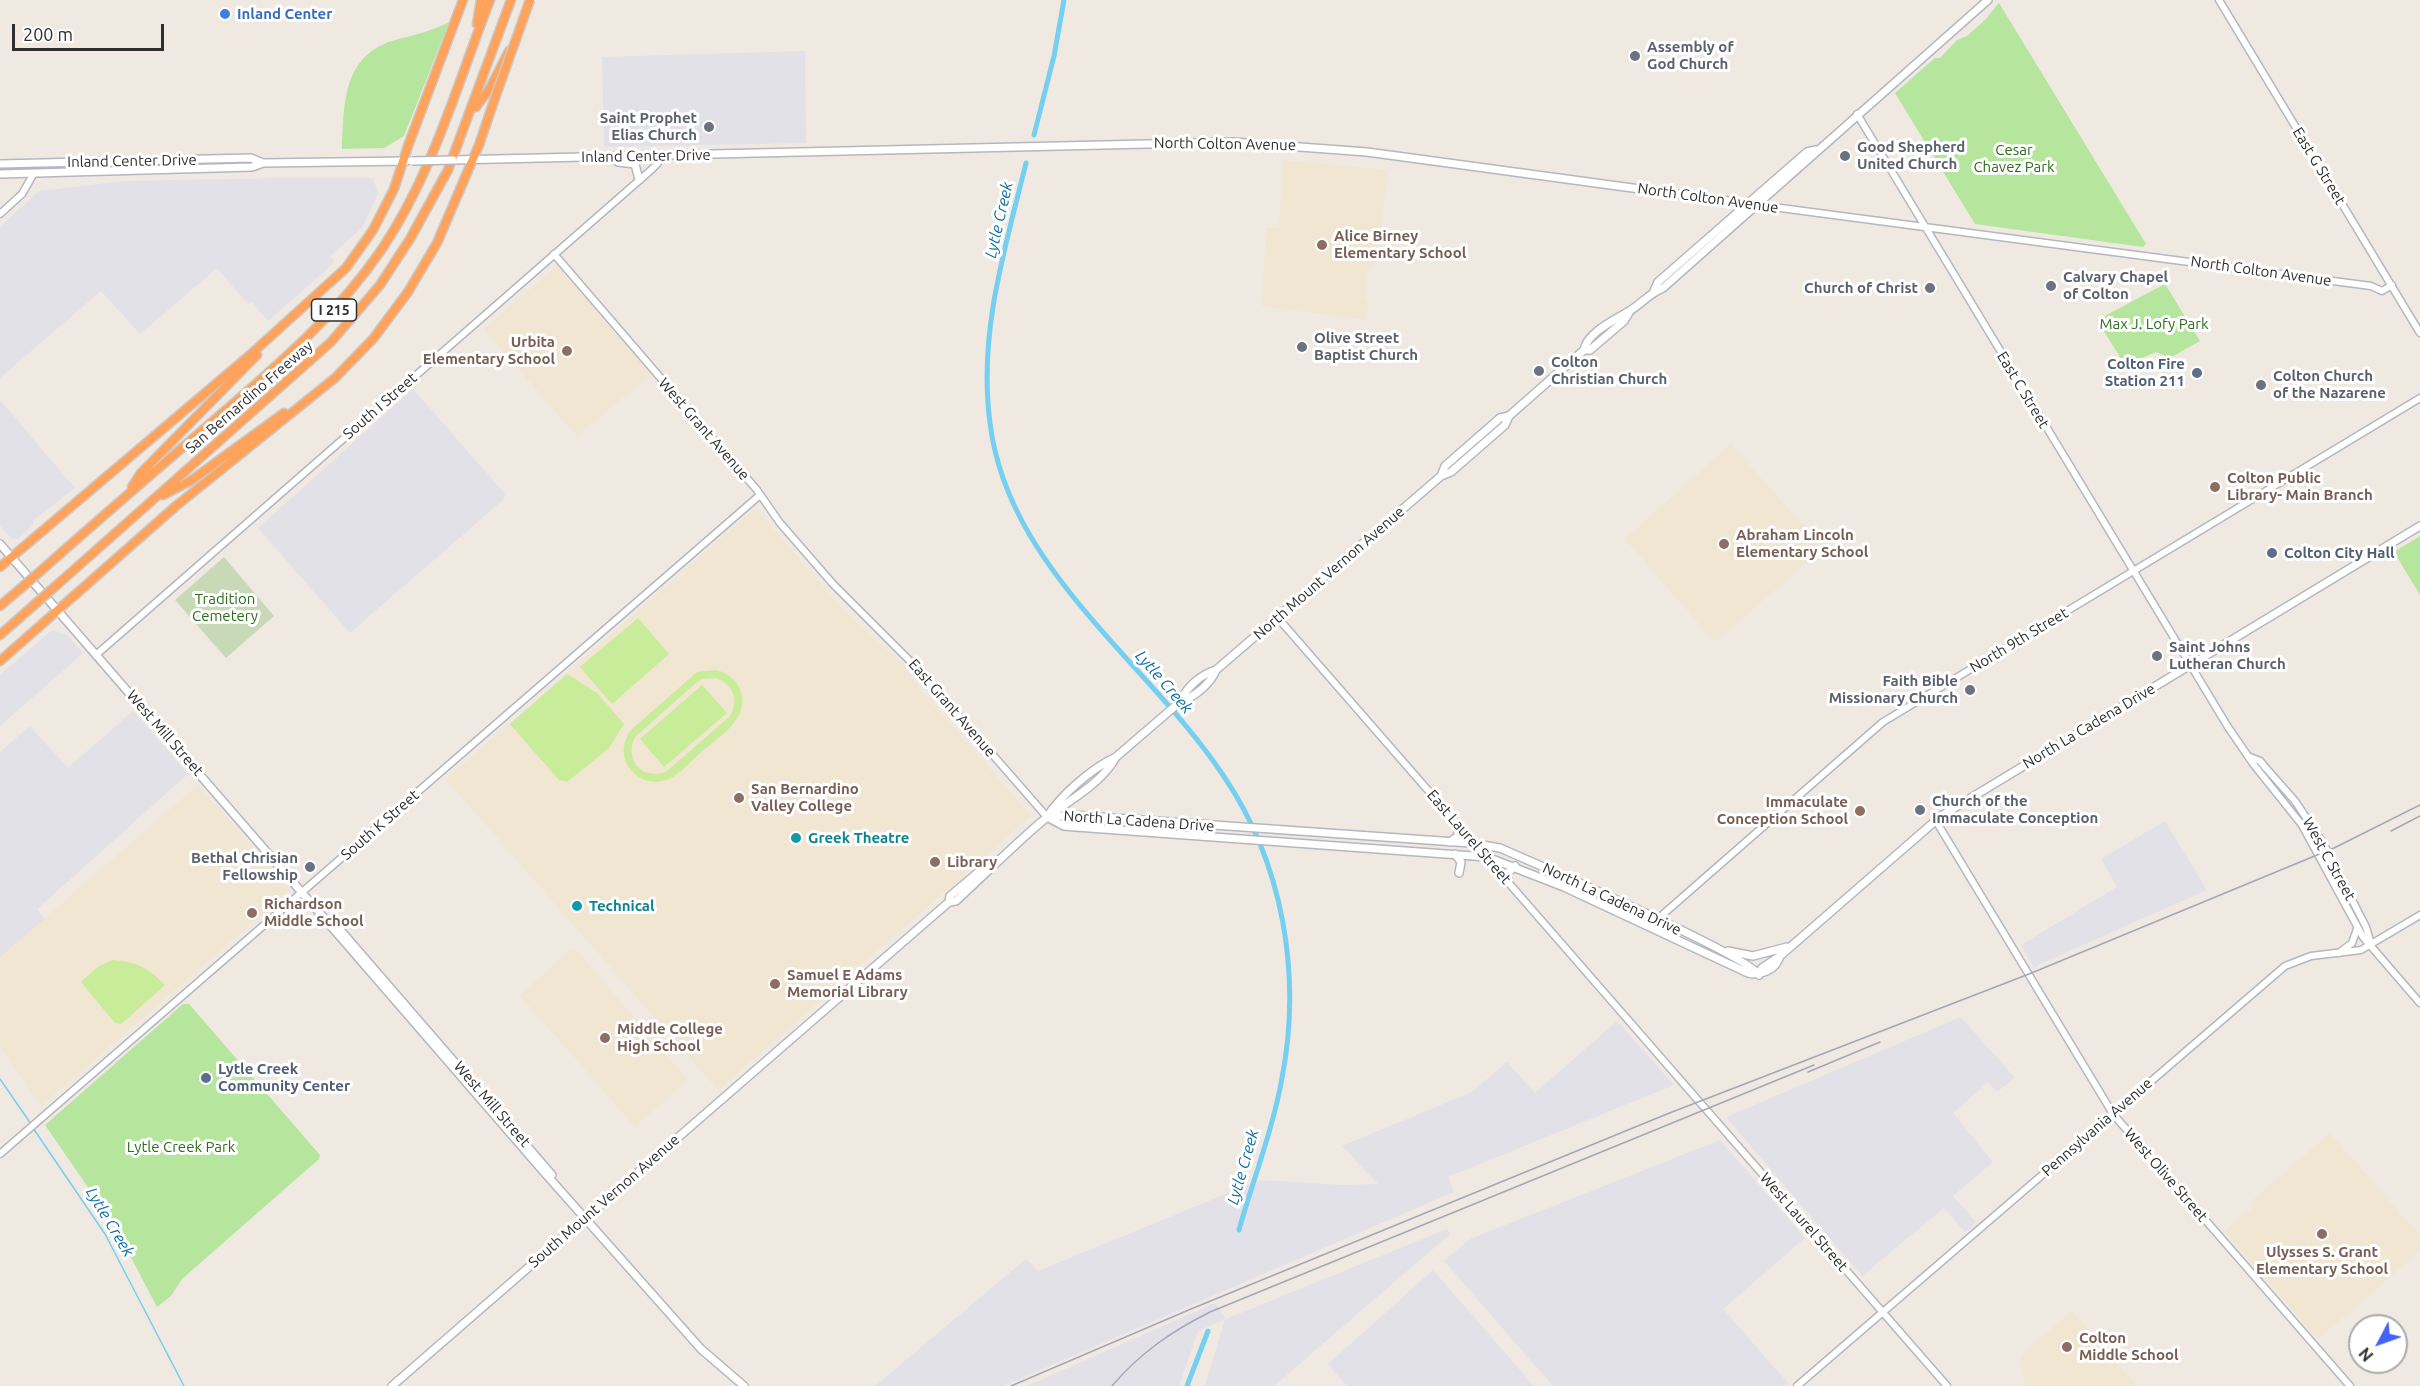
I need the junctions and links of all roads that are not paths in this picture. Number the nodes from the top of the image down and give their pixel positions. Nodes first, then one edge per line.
1 (463, 0) edge
2 (481, 0) edge
3 (490, 0) edge
4 (511, 0) edge
5 (530, 0) edge
6 (535, 0) edge
7 (1988, 0) edge
8 (2219, 0) edge
9 (473, 45) junction
10 (1857, 114) junction
11 (469, 117) junction
12 (1030, 146) joint
13 (1816, 150) junction
14 (659, 155) junction
15 (610, 157) junction
16 (468, 160) junction
17 (402, 162) junction
18 (263, 163) junction
19 (0, 164) edge
20 (34, 172) junction
21 (0, 174) edge
22 (639, 180) junction
23 (1749, 204) junction
24 (1758, 205) junction
25 (0, 214) edge
26 (1925, 226) junction
27 (554, 254) junction
28 (2392, 285) junction
29 (326, 288) junction
30 (1654, 291) junction
31 (388, 320) junction
32 (2420, 333) edge
33 (2420, 398) edge
34 (128, 494) junction
35 (760, 495) junction
36 (150, 502) junction
37 (2420, 526) edge
38 (0, 544) edge
39 (12, 558) junction
40 (0, 567) edge
41 (2133, 571) junction
42 (853, 604) joint
43 (0, 606) edge
44 (58, 610) junction
45 (1277, 618) junction
46 (0, 635) edge
47 (97, 654) junction
48 (0, 661) edge
49 (2190, 665) junction
50 (2250, 757) junction
51 (1047, 818) junction
52 (1122, 819) junction
53 (1936, 820) junction
54 (1458, 824) junction
55 (1121, 831) junction
56 (1390, 838) junction
57 (1450, 842) junction
58 (1476, 844) junction
59 (1389, 849) junction
60 (1455, 854) junction
61 (1487, 858) junction
62 (1515, 866) junction
63 (1459, 873) dead end
64 (1508, 882) junction
65 (303, 892) junction
66 (2420, 915) edge
67 (1657, 920) junction
68 (2357, 927) junction
69 (1653, 928) junction
70 (1793, 945) junction
71 (2371, 945) junction
72 (1713, 946) junction
73 (2338, 954) junction
74 (1759, 975) junction
75 (2420, 1003) edge
76 (817, 1016) joint
77 (1660, 1057) joint
78 (2113, 1114) junction
79 (0, 1154) edge
80 (586, 1216) junction
81 (1882, 1312) junction
82 (392, 1386) edge
83 (745, 1386) edge
84 (1797, 1386) edge
85 (1947, 1386) edge
86 (2350, 1386) edge

1 - 17 highway
2 - 9 highway
3 - 9 highway, San Bernardino Freeway / I 215
4 - 11 highway, San Bernardino Freeway / I 215
5 - 16 highway, bridge
6 - 11 highway
7 - 10 main road, North Mount Vernon Avenue
8 - 28 street, East G Street
9 - 34 highway, San Bernardino Freeway / I 215
10 - 13 main road, North Mount Vernon Avenue
10 - 26 street, East C Street
11 - 36 highway, San Bernardino Freeway / I 215
12 - 14 main road, Inland Center Drive
12 - 23 main road, North Colton Avenue
13 - 23 main road, North Mount Vernon Avenue
13 - 24 main road, North Mount Vernon Avenue
14 - 15 main road, Inland Center Drive
14 - 22 street, South I Street
15 - 16 main road, Inland Center Drive
15 - 22 main road
16 - 17 main road, Inland Center Drive, bridge
16 - 31 highway
17 - 18 main road, Inland Center Drive
17 - 29 highway
18 - 19 main road, Inland Center Drive
18 - 20 main road, Inland Center Drive
20 - 21 main road, Inland Center Drive
20 - 25 street
22 - 27 street, South I Street
23 - 24 main road, North Colton Avenue
23 - 30 main road, North Mount Vernon Avenue
24 - 26 street, North Colton Avenue
24 - 30 main road, North Mount Vernon Avenue
26 - 28 street, North Colton Avenue
26 - 41 street, East C Street
27 - 35 street, West Grant Avenue
27 - 47 street, South I Street
28 - 32 street, East G Street
29 - 34 highway
29 - 39 highway
30 - 45 main road, North Mount Vernon Avenue
31 - 36 highway
31 - 44 highway
33 - 41 street, North 9th Street
34 - 43 highway, San Bernardino Freeway / I 215, bridge
35 - 42 street, West Grant Avenue
35 - 65 street, South K Street
36 - 46 highway, San Bernardino Freeway / I 215, bridge
37 - 49 main road, North La Cadena Drive
38 - 39 main road, West Mill Street
39 - 40 highway
39 - 44 main road, West Mill Street
41 - 49 street, East C Street
41 - 67 street, North 9th Street
42 - 51 street, East Grant Avenue
44 - 47 main road, West Mill Street
44 - 48 highway
45 - 51 main road, North Mount Vernon Avenue
45 - 54 street, East Laurel Street
47 - 65 main road, West Mill Street
49 - 50 street, West C Street
49 - 53 main road, North La Cadena Drive
50 - 68 street, West C Street
50 - 71 street, West C Street
51 - 52 main road, North La Cadena Drive
51 - 55 main road, North La Cadena Drive
51 - 76 main road, North Mount Vernon Avenue
52 - 55 main road
52 - 56 main road, North La Cadena Drive
53 - 70 main road, North La Cadena Drive
53 - 78 street, West Olive Street
54 - 57 main road
54 - 58 street, East Laurel Street
55 - 59 main road, North La Cadena Drive
56 - 57 main road, North La Cadena Drive
56 - 59 main road
57 - 58 main road, North La Cadena Drive
58 - 61 street, East Laurel Street
58 - 67 main road, North La Cadena Drive
59 - 60 main road, North La Cadena Drive
60 - 61 main road, North La Cadena Drive
60 - 63 main road
61 - 62 main road, North La Cadena Drive
61 - 64 street, East Laurel Street
62 - 64 main road
62 - 69 main road, North La Cadena Drive
64 - 77 street, East Laurel Street
65 - 79 street, South K Street
65 - 80 main road, West Mill Street
66 - 71 street, Pennsylvania Avenue
67 - 69 street, North 9th Street
67 - 72 main road, North La Cadena Drive
68 - 71 street, West C Street
68 - 73 street
69 - 74 main road, North La Cadena Drive
70 - 72 main road
70 - 74 main road, North La Cadena Drive
71 - 73 street, Pennsylvania Avenue
71 - 75 street, West C Street
72 - 74 main road, North La Cadena Drive
73 - 78 street, Pennsylvania Avenue
76 - 80 main road, South Mount Vernon Avenue
77 - 81 street, West Laurel Street
78 - 81 street, Pennsylvania Avenue
78 - 86 street, West Olive Street
80 - 82 main road, South Mount Vernon Avenue
80 - 83 main road, West Mill Street
81 - 84 street, Pennsylvania Avenue
81 - 85 street, West Laurel Street

